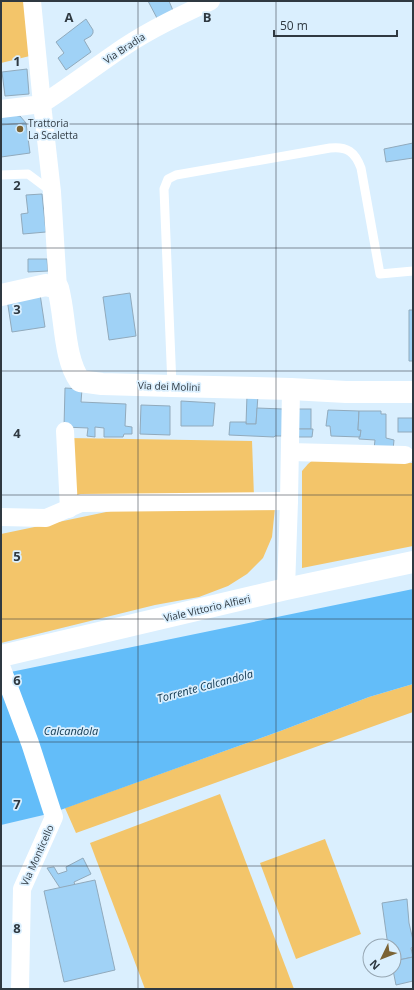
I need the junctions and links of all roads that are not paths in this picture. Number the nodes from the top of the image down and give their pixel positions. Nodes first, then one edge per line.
1 (32, 1) edge
2 (211, 1) edge
3 (42, 104) junction
4 (1, 109) edge
5 (1, 175) edge
6 (52, 192) junction
7 (413, 271) edge
8 (58, 288) junction
9 (1, 294) edge
10 (172, 386) junction
11 (290, 389) junction
12 (413, 392) edge
13 (65, 431) dead end
14 (290, 452) junction
15 (405, 455) dead end
16 (289, 501) junction
17 (69, 508) junction
18 (1, 517) edge
19 (413, 562) edge
20 (286, 589) junction
21 (1, 656) edge
22 (1, 666) edge
23 (20, 989) edge

1 - 3 street
2 - 3 street, Via Bradia
3 - 4 street, Via Bradia
3 - 6 street
5 - 6 lane
6 - 8 street
7 - 10 lane
8 - 9 street
8 - 10 street, Via dei Molini
10 - 11 street, Via dei Molini
11 - 12 street, Via dei Molini
11 - 14 street
13 - 17 street
14 - 15 street
14 - 16 street
16 - 17 street
16 - 20 street
17 - 18 street
19 - 20 street, Viale Vittorio Alfieri
20 - 21 street, Viale Vittorio Alfieri
22 - 23 street, Via Monticello

